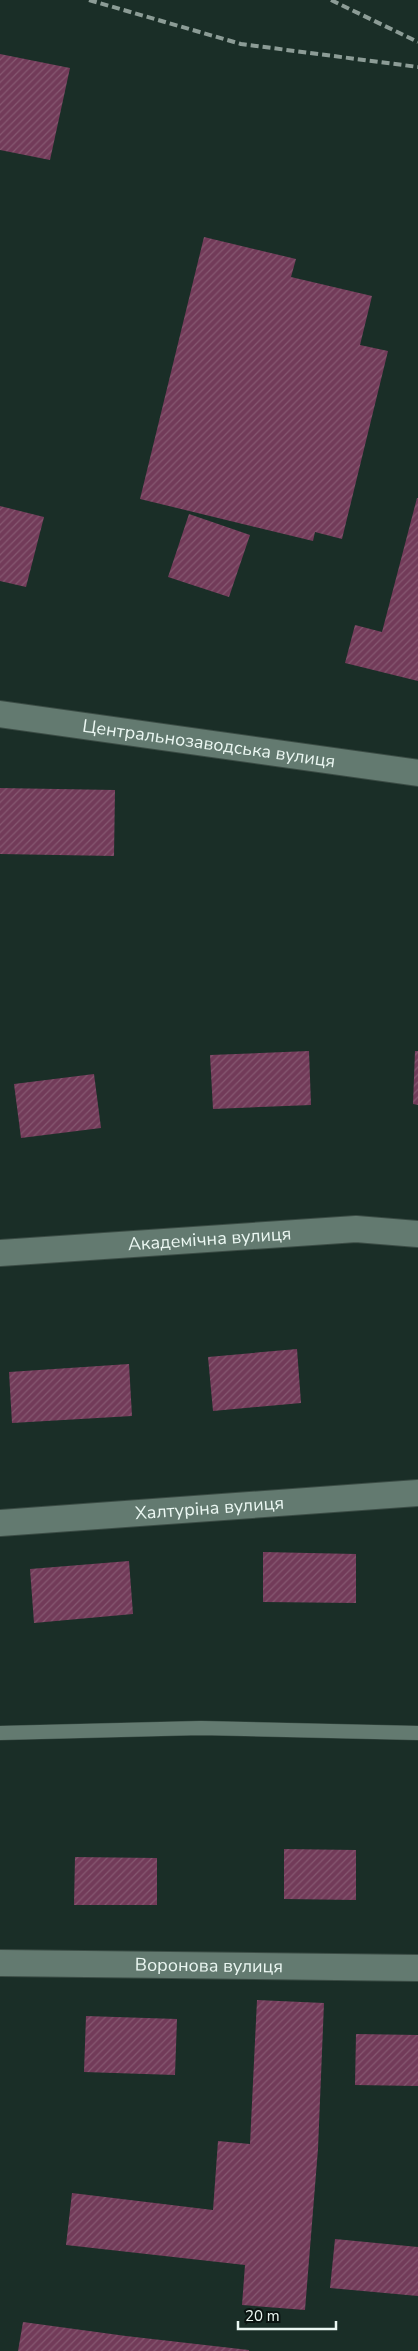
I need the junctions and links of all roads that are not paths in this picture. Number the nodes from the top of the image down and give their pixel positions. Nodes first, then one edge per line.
1 (0, 714) edge
2 (418, 773) edge
3 (418, 1234) edge
4 (0, 1253) edge
5 (418, 1493) edge
6 (0, 1523) edge
7 (0, 1733) edge
8 (418, 1733) edge
9 (0, 1963) edge
10 (418, 1968) edge

1 - 2 street, Центральнозаводська вулиця
3 - 4 street, Академічна вулиця
5 - 6 street, Халтуріна вулиця
7 - 8 lane
9 - 10 street, Воронова вулиця

